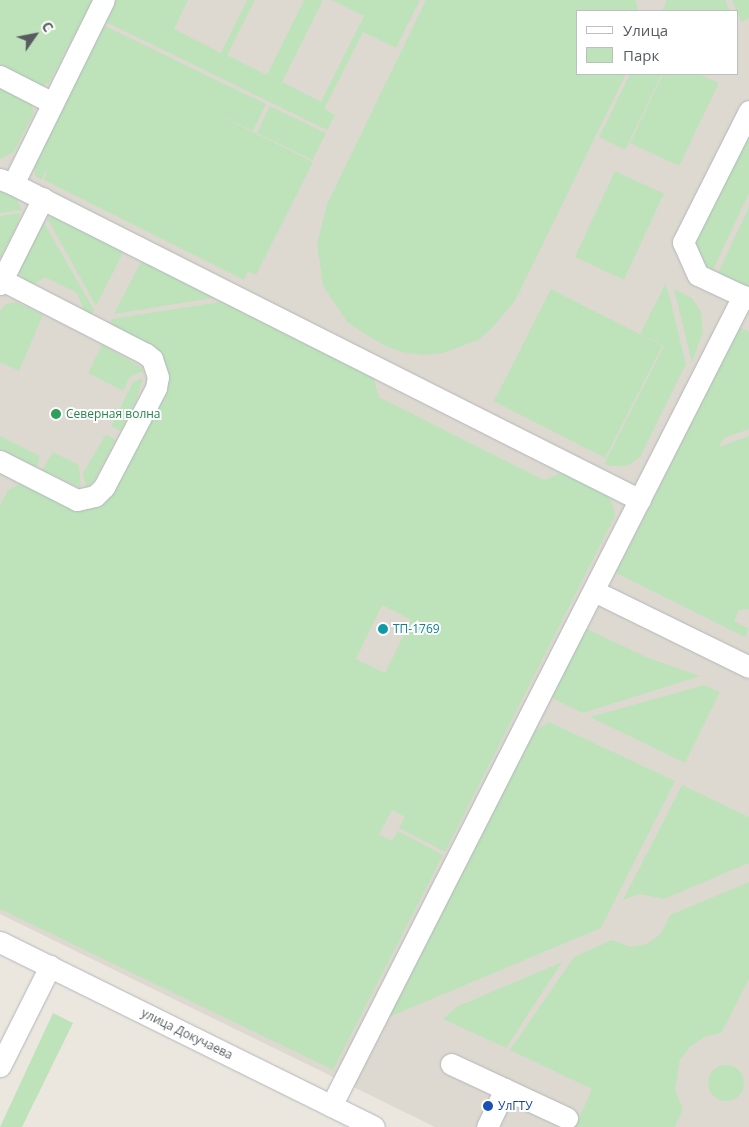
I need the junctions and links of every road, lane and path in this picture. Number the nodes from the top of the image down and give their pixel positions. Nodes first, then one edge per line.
1 (104, 0) edge
2 (0, 76) edge
3 (53, 103) junction
4 (749, 111) edge
5 (7, 181) edge
6 (43, 198) junction
7 (1, 282) edge
8 (746, 298) edge
9 (741, 319) edge
10 (0, 461) edge
11 (640, 500) junction
12 (594, 591) junction
13 (749, 667) edge
14 (0, 942) edge
15 (50, 966) junction
16 (451, 1064) dead end
17 (0, 1066) edge
18 (506, 1089) junction
19 (331, 1106) junction
20 (567, 1118) dead end
21 (374, 1127) edge
22 (487, 1127) edge

1 - 3 street
2 - 3 street
3 - 5 street
4 - 8 street
5 - 6 street
6 - 7 street
6 - 11 street
7 - 10 street
8 - 9 street
9 - 11 street
11 - 12 street
12 - 13 street
12 - 19 street
14 - 15 street, улица Докучаева
15 - 17 street
15 - 19 street, улица Докучаева
16 - 18 street
18 - 20 street
18 - 22 street
19 - 21 street, улица Докучаева

